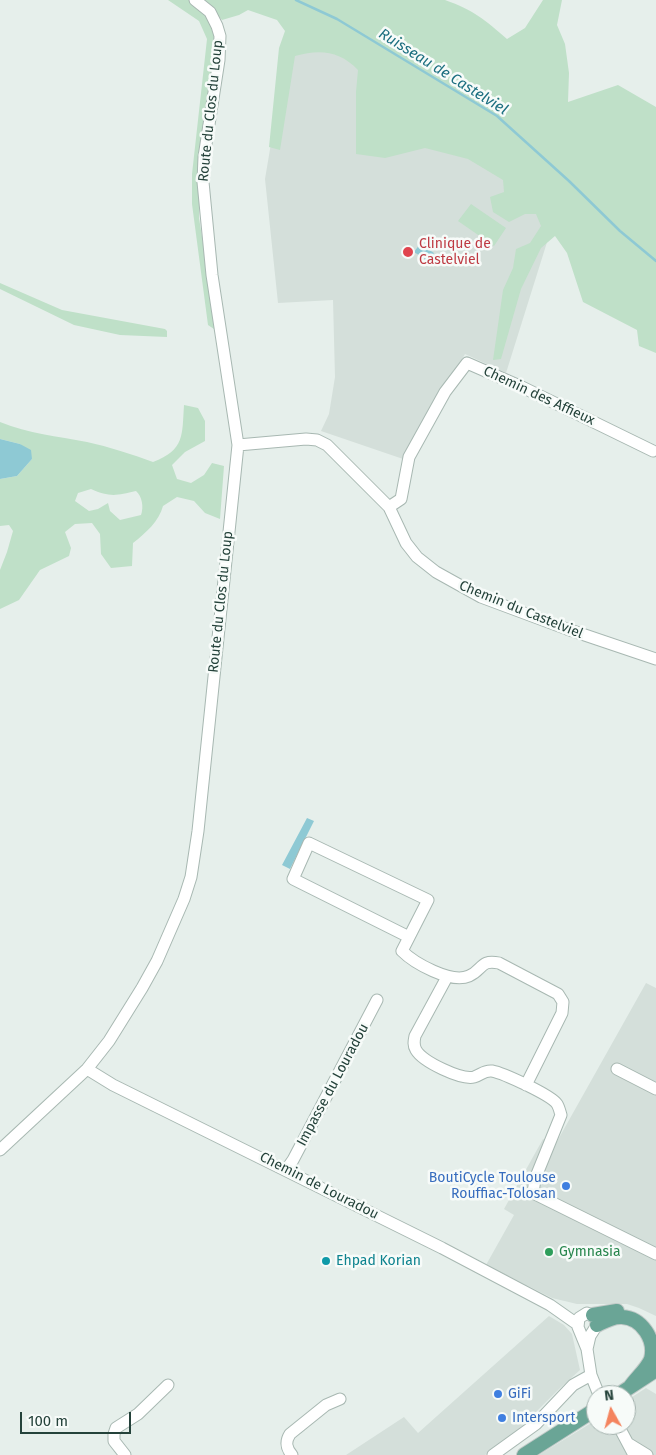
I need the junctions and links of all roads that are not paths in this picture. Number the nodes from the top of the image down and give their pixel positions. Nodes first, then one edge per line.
1 (195, 0) edge
2 (238, 445) junction
3 (653, 451) dead end
4 (388, 507) junction
5 (656, 659) edge
6 (409, 937) junction
7 (447, 977) junction
8 (377, 1000) dead end
9 (617, 1069) dead end
10 (87, 1070) junction
11 (526, 1085) junction
12 (656, 1089) edge
13 (0, 1150) edge
14 (286, 1170) junction
15 (656, 1254) edge
16 (587, 1324) junction
17 (656, 1326) edge
18 (656, 1370) edge
19 (591, 1375) junction
20 (595, 1385) edge
21 (631, 1385) edge
22 (633, 1385) edge
23 (168, 1386) dead end
24 (340, 1399) dead end
25 (586, 1415) edge
26 (624, 1435) edge
27 (632, 1450) edge
28 (126, 1455) edge
29 (292, 1455) edge
30 (493, 1455) edge
31 (524, 1455) edge
32 (647, 1455) edge

1 - 2 street, Route du Clos du Loup
2 - 4 street, Chemin du Castelviel
2 - 10 street, Route du Clos du Loup
3 - 4 street, Chemin des Affieux
4 - 5 street, Chemin du Castelviel
6 - 6 street
6 - 7 street
7 - 11 street
7 - 11 street
8 - 14 street, Impasse du Louradou
9 - 12 street
10 - 13 street, Route du Clos du Loup
10 - 14 street, Chemin de Louradou
11 - 15 street
14 - 16 street, Chemin de Louradou
16 - 17 main road
16 - 19 street
16 - 21 main road
18 - 22 main road
19 - 20 street
19 - 30 street
23 - 28 street
24 - 29 street
25 - 31 main road
26 - 27 street
27 - 32 street

